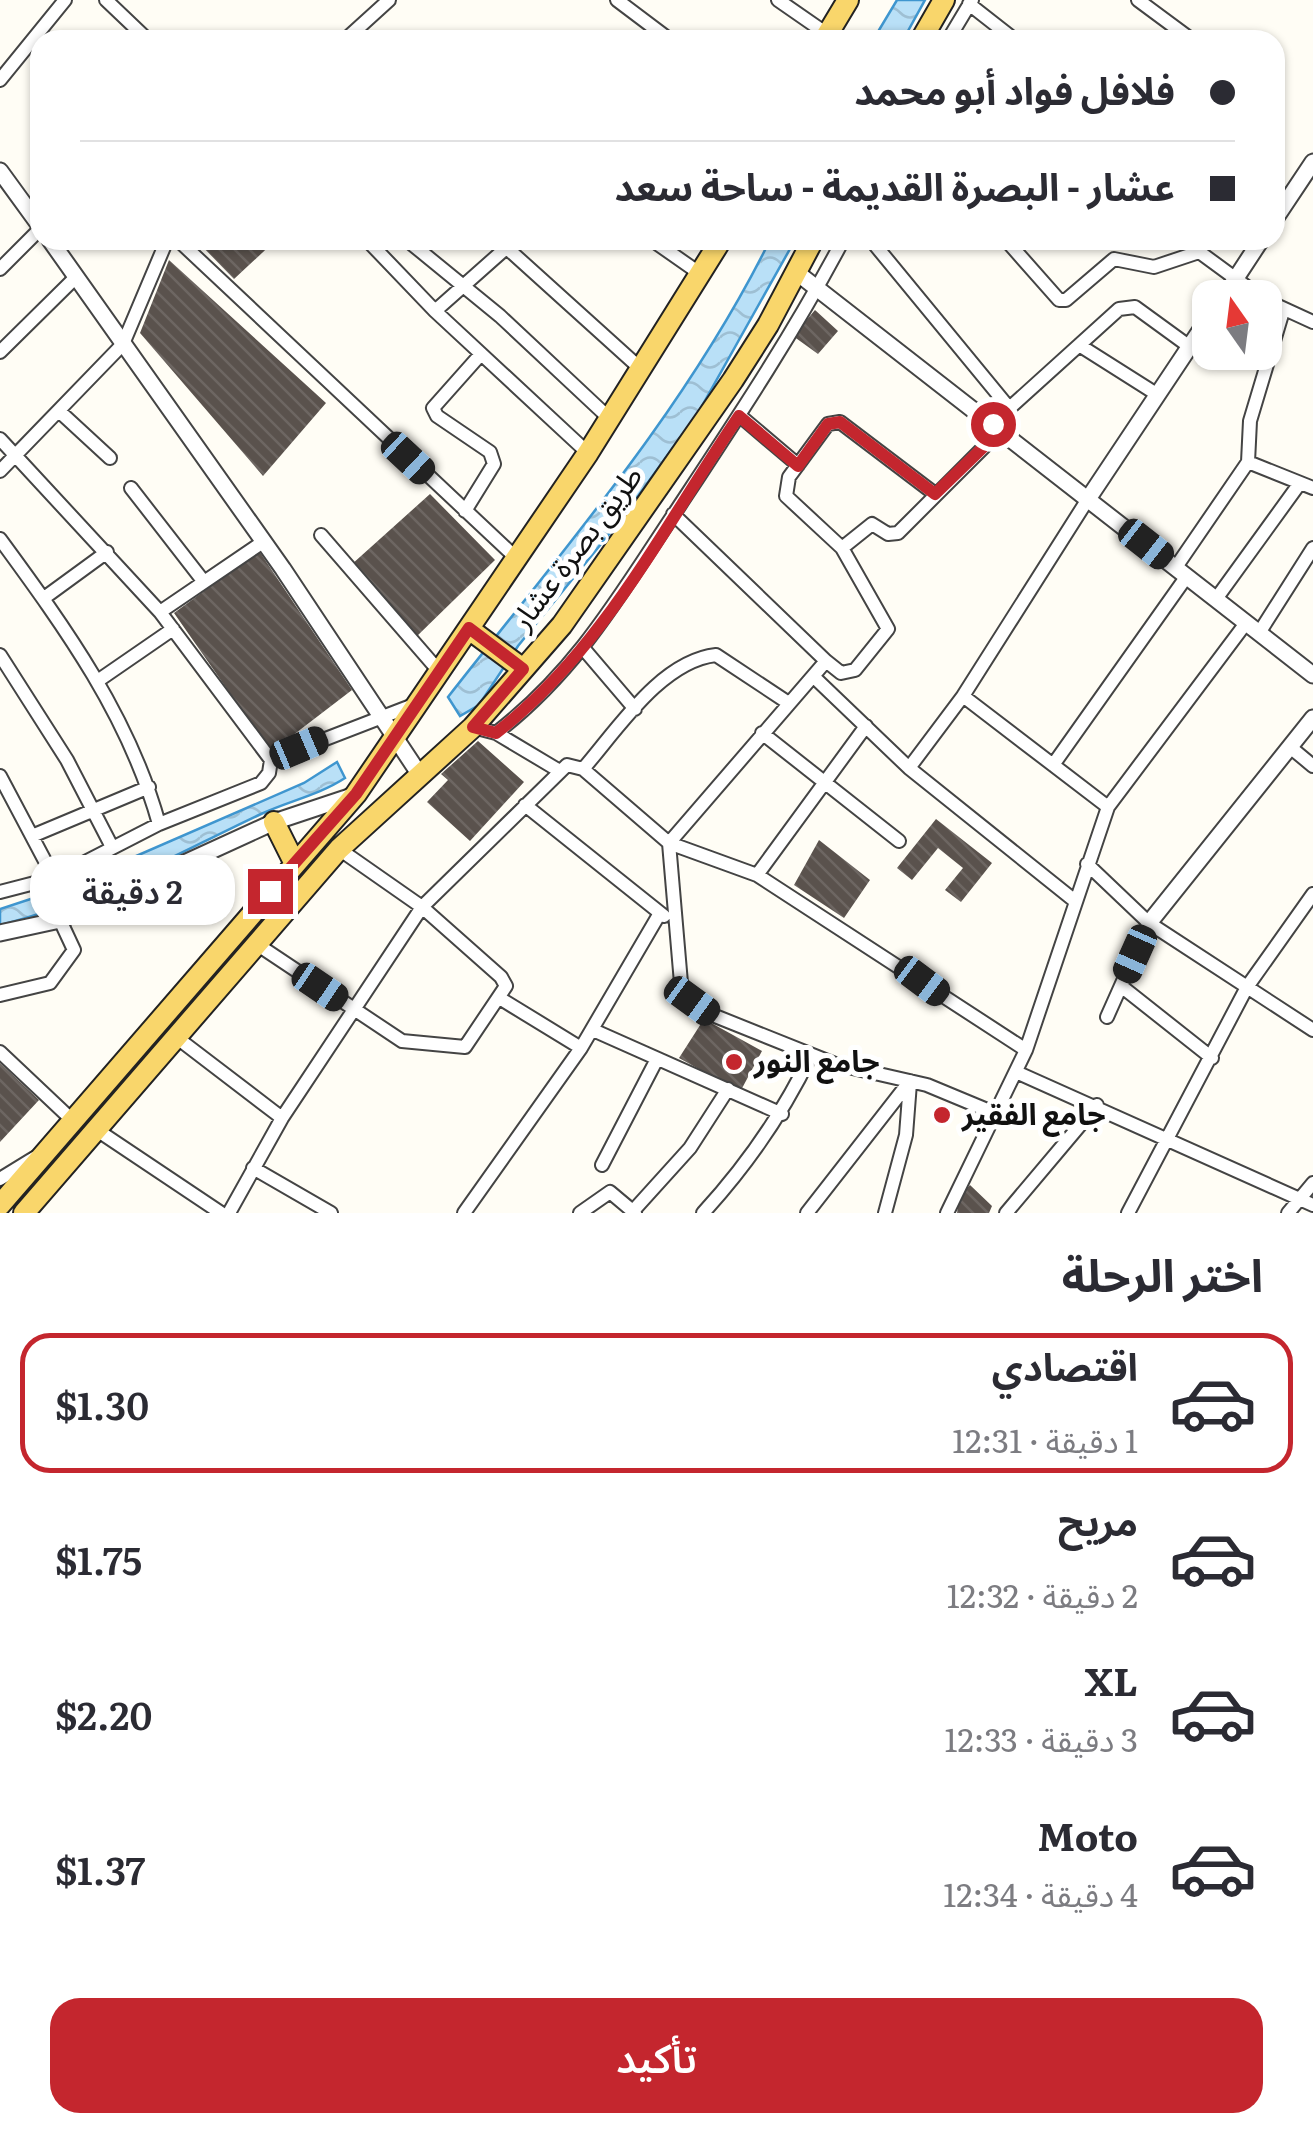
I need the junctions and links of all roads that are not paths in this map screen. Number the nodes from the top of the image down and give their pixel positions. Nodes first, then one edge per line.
1 (65, 0) edge
2 (106, 0) edge
3 (390, 0) edge
4 (617, 0) edge
5 (778, 0) edge
6 (848, 0) edge
7 (944, 0) edge
8 (1138, 0) edge
9 (970, 2) edge
10 (41, 30) edge
11 (138, 30) edge
12 (356, 30) edge
13 (657, 30) edge
14 (817, 30) edge
15 (830, 30) edge
16 (927, 30) edge
17 (954, 30) edge
18 (1002, 30) edge
19 (1178, 30) edge
20 (30, 43) edge
21 (0, 80) edge
22 (1313, 162) edge
23 (0, 172) edge
24 (1285, 204) edge
25 (30, 214) edge
26 (30, 238) edge
27 (57, 250) edge
28 (160, 250) edge
29 (189, 250) edge
30 (376, 250) edge
31 (420, 250) edge
32 (500, 250) edge
33 (514, 250) edge
34 (666, 250) edge
35 (716, 250) edge
36 (808, 250) edge
37 (838, 250) edge
38 (879, 250) edge
39 (1015, 250) edge
40 (1196, 250) edge
41 (1254, 250) edge
42 (1199, 252) junction
43 (0, 270) edge
44 (796, 272) junction
45 (702, 275) junction
46 (76, 277) junction
47 (1234, 280) joint
48 (463, 286) junction
49 (818, 286) junction
50 (435, 311) junction
51 (1283, 312) joint
52 (1313, 322) edge
53 (123, 344) junction
54 (1192, 344) edge
55 (1079, 345) junction
56 (1190, 347) junction
57 (0, 352) edge
58 (481, 354) junction
59 (642, 370) junction
60 (1158, 395) junction
61 (1010, 409) junction
62 (59, 411) junction
63 (739, 416) junction
64 (610, 419) junction
65 (997, 427) junction
66 (0, 439) edge
67 (588, 453) junction
68 (16, 455) junction
69 (110, 458) dead end
70 (1248, 462) junction
71 (798, 466) junction
72 (0, 472) edge
73 (1306, 485) edge
74 (131, 488) dead end
75 (935, 494) junction
76 (1088, 499) junction
77 (465, 510) junction
78 (674, 514) junction
79 (322, 535) dead end
80 (0, 540) edge
81 (264, 542) junction
82 (842, 548) junction
83 (1313, 548) edge
84 (107, 552) junction
85 (514, 556) junction
86 (1181, 572) junction
87 (204, 582) junction
88 (44, 598) junction
89 (1216, 599) junction
90 (160, 612) junction
91 (1246, 622) junction
92 (173, 629) junction
93 (474, 632) junction
94 (1260, 633) junction
95 (583, 648) junction
96 (0, 654) edge
97 (826, 661) junction
98 (519, 666) junction
99 (438, 670) junction
100 (1313, 675) edge
101 (815, 678) junction
102 (98, 680) junction
103 (964, 696) junction
104 (787, 702) junction
105 (416, 704) junction
106 (635, 708) junction
107 (383, 714) junction
108 (1313, 718) edge
109 (866, 726) junction
110 (473, 727) junction
111 (496, 733) junction
112 (762, 733) junction
113 (395, 735) junction
114 (1290, 747) junction
115 (271, 760) junction
116 (1053, 765) junction
117 (1313, 766) edge
118 (909, 768) junction
119 (558, 770) junction
120 (583, 770) junction
121 (420, 775) junction
122 (0, 776) edge
123 (824, 782) junction
124 (149, 787) junction
125 (356, 794) junction
126 (526, 805) junction
127 (1108, 807) junction
128 (92, 809) junction
129 (274, 822) junction
130 (160, 824) junction
131 (32, 836) junction
132 (899, 841) dead end
133 (669, 843) junction
134 (112, 847) junction
135 (339, 849) junction
136 (294, 862) junction
137 (1086, 864) junction
138 (756, 874) junction
139 (54, 878) junction
140 (0, 892) edge
141 (1313, 894) edge
142 (1075, 901) junction
143 (422, 907) junction
144 (660, 913) junction
145 (60, 920) junction
146 (1149, 923) junction
147 (677, 925) junction
148 (0, 933) edge
149 (255, 943) junction
150 (1121, 986) junction
151 (1247, 987) junction
152 (0, 995) edge
153 (501, 999) junction
154 (353, 1010) junction
155 (1107, 1017) dead end
156 (593, 1030) junction
157 (1313, 1030) edge
158 (176, 1037) junction
159 (581, 1048) junction
160 (1026, 1050) junction
161 (0, 1052) edge
162 (811, 1055) junction
163 (1212, 1058) junction
164 (657, 1059) junction
165 (1016, 1072) junction
166 (910, 1082) junction
167 (728, 1089) junction
168 (1098, 1105) junction
169 (992, 1112) junction
170 (782, 1114) junction
171 (282, 1118) junction
172 (71, 1119) junction
173 (94, 1128) junction
174 (1169, 1140) junction
175 (40, 1154) junction
176 (602, 1165) dead end
177 (253, 1168) junction
178 (0, 1179) edge
179 (1313, 1183) edge
180 (1301, 1196) junction
181 (0, 1205) edge
182 (1313, 1205) edge
183 (1132, 1211) edge
184 (634, 1212) edge
185 (24, 1213) edge
186 (225, 1213) edge
187 (331, 1213) edge
188 (464, 1213) edge
189 (580, 1213) edge
190 (703, 1213) edge
191 (807, 1213) edge
192 (885, 1213) edge
193 (947, 1213) edge
194 (1006, 1213) edge
195 (1288, 1213) edge

1 - 10 street
2 - 11 street
3 - 12 street
4 - 13 street
5 - 14 street
6 - 15 main road
7 - 16 main road
8 - 19 street
9 - 17 street
9 - 18 street
20 - 21 street
22 - 24 street
23 - 25 street
26 - 43 street
27 - 46 street
28 - 53 street
29 - 77 street
30 - 50 street
31 - 48 street
32 - 48 street
33 - 59 street
34 - 45 street
35 - 45 main road
36 - 44 main road, طريق بصرة عشار
37 - 49 street
38 - 61 street
39 - 42 street
40 - 42 street
41 - 47 street
42 - 47 street
44 - 49 street
44 - 98 main road, طريق بصرة عشار
45 - 59 main road
46 - 53 street
46 - 57 street
48 - 50 street
48 - 64 street
49 - 63 street
49 - 65 street
50 - 58 street
51 - 52 street
51 - 70 street
53 - 62 street
53 - 81 street
54 - 56 street
55 - 56 street
55 - 60 street
55 - 61 street
56 - 60 street
58 - 67 street
58 - 77 street
59 - 64 main road
60 - 76 street
61 - 65 street
62 - 68 street
62 - 69 street
63 - 71 street
63 - 78 street
64 - 67 main road
65 - 75 street
65 - 76 street
66 - 68 street
67 - 85 main road
68 - 72 street
68 - 84 street
70 - 73 street
70 - 86 street
71 - 75 street
71 - 82 street
73 - 89 street
74 - 87 street
75 - 82 street
76 - 86 street
76 - 103 street
77 - 85 street
78 - 95 street
78 - 97 street
79 - 99 street
80 - 88 street
81 - 87 street
81 - 107 street
82 - 97 street
83 - 94 street
84 - 88 street
84 - 90 street
85 - 93 main road
86 - 89 street
86 - 116 street
87 - 90 street
88 - 102 street
89 - 91 street
90 - 92 street
91 - 94 street
91 - 127 street
92 - 102 street
92 - 115 street
93 - 98 main road
93 - 99 main road
94 - 100 street
95 - 106 street
95 - 111 street
96 - 128 street
97 - 101 street
98 - 110 main road, طريق بصرة عشار
99 - 105 main road
101 - 104 street
101 - 109 street
102 - 124 street
103 - 116 street
103 - 118 street
104 - 106 street
104 - 112 street
105 - 107 street
105 - 113 main road
106 - 120 street
107 - 113 street
107 - 115 street
108 - 114 street
109 - 118 street
109 - 123 street
110 - 111 street
110 - 121 main road, طريق بصرة عشار
111 - 119 street
112 - 123 street
112 - 133 street
113 - 121 street
113 - 125 main road
114 - 117 street
114 - 146 street
115 - 130 street
116 - 127 street
118 - 142 street
119 - 120 street
119 - 126 street
120 - 133 street
121 - 135 main road, طريق بصرة عشار
122 - 131 street
123 - 132 street
123 - 138 street
124 - 128 street
124 - 130 street
125 - 129 street
125 - 136 main road
126 - 143 street
126 - 144 street
127 - 137 street
128 - 131 street
128 - 134 street
129 - 136 main road
129 - 145 street
130 - 134 street
131 - 139 street
133 - 138 street
133 - 147 street
134 - 139 street
135 - 143 street
135 - 149 main road, طريق بصرة عشار
136 - 172 main road
137 - 142 street
137 - 146 street
138 - 160 street
139 - 140 street
141 - 151 street
142 - 160 street
143 - 153 street
143 - 154 street
144 - 147 street
144 - 156 street
145 - 148 street
145 - 152 street
146 - 150 street
146 - 151 street
147 - 162 street
149 - 154 street
149 - 158 main road, طريق بصرة عشار
150 - 155 street
150 - 163 street
151 - 157 street
151 - 163 street
153 - 154 street
153 - 159 street
154 - 171 street
156 - 159 street
156 - 164 street
158 - 171 street
158 - 173 main road, طريق بصرة عشار
159 - 188 street
160 - 165 street
161 - 172 street
162 - 166 street
162 - 170 street
163 - 174 street
164 - 167 street
164 - 176 street
165 - 168 street
165 - 169 street
166 - 169 street
166 - 191 street
166 - 192 street
167 - 170 street
167 - 184 street
168 - 174 street
168 - 194 street
169 - 193 street
170 - 190 street
171 - 177 street
172 - 175 main road
173 - 185 main road, طريق بصرة عشار
173 - 186 street
174 - 180 street
174 - 183 street
175 - 178 street
175 - 181 main road
177 - 186 street
177 - 187 street
179 - 180 street
180 - 182 street
180 - 195 street
184 - 189 street

